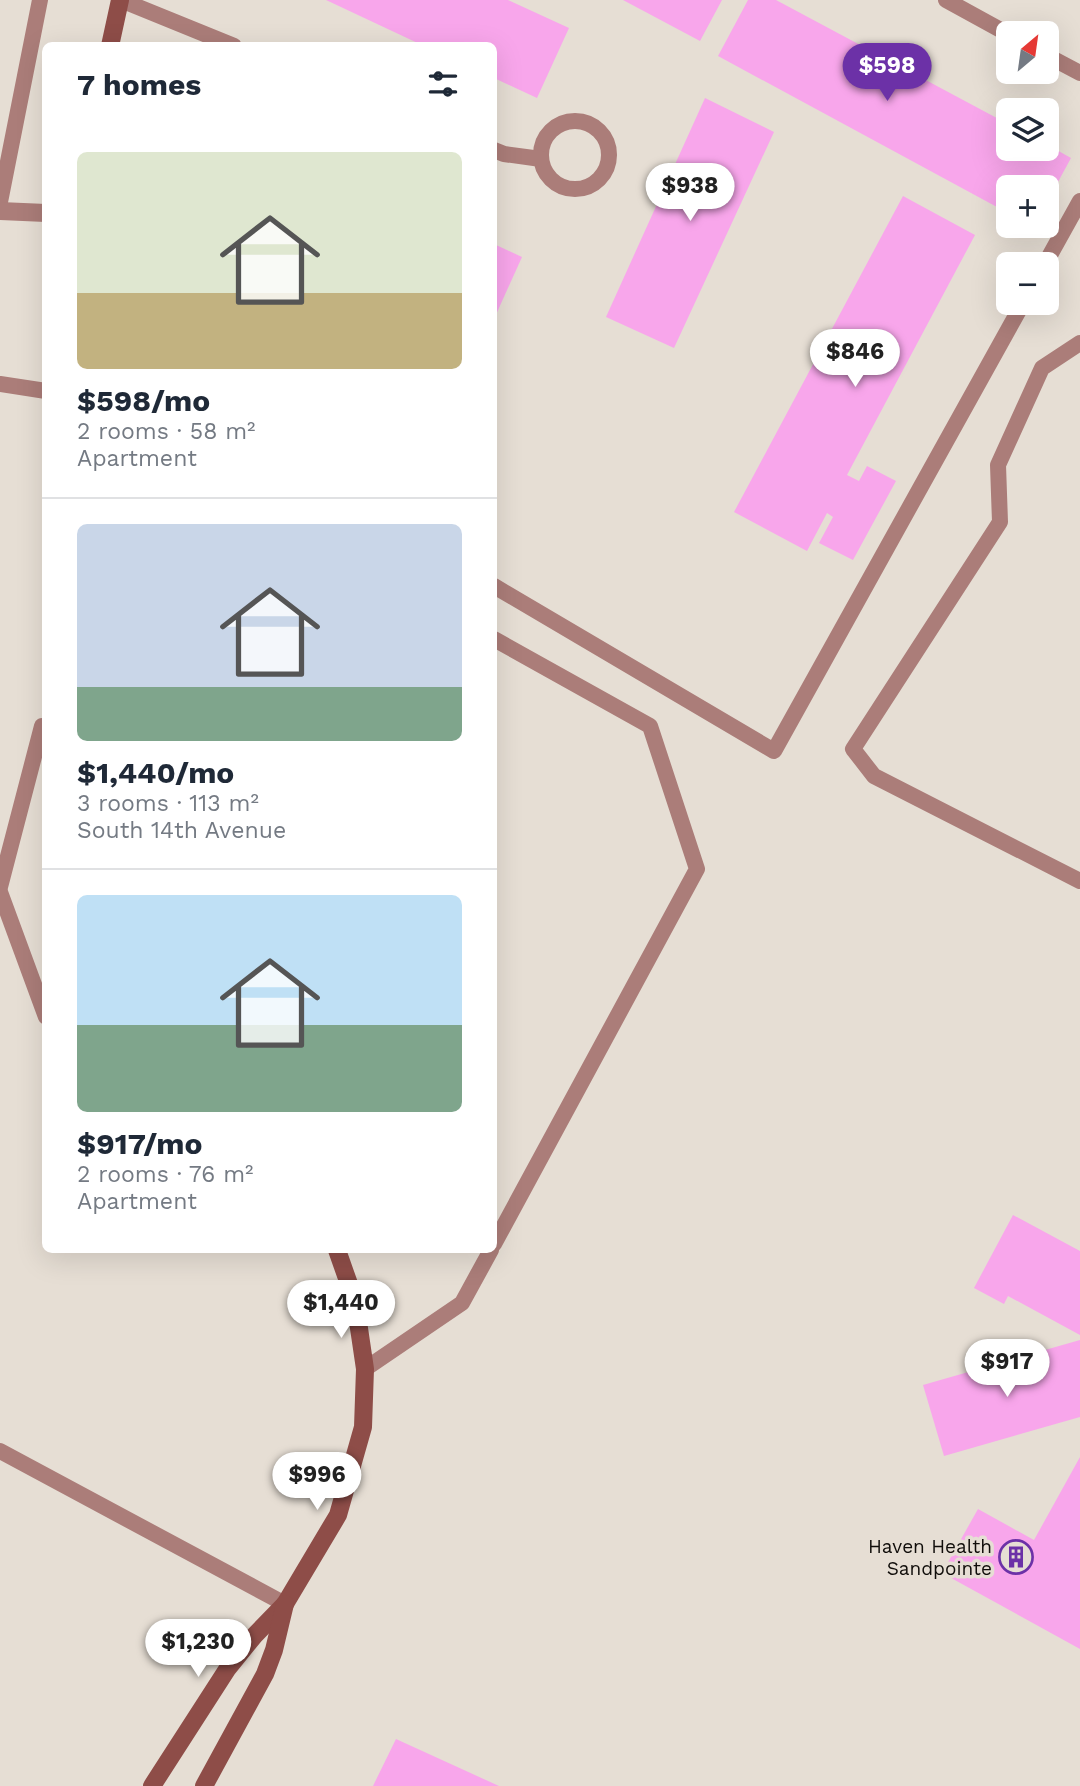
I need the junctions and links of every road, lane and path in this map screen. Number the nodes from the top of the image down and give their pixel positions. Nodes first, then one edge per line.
1 (40, 0) edge
2 (120, 0) edge
3 (946, 0) edge
4 (996, 27) edge
5 (111, 42) edge
6 (224, 42) edge
7 (1059, 62) edge
8 (1080, 73) edge
9 (497, 151) edge
10 (541, 159) junction
11 (1080, 201) edge
12 (0, 202) edge
13 (0, 211) edge
14 (42, 213) edge
15 (1052, 252) edge
16 (1016, 315) edge
17 (1080, 343) edge
18 (0, 384) edge
19 (42, 389) edge
20 (497, 588) edge
21 (497, 641) edge
22 (42, 726) dead end
23 (1080, 881) edge
24 (0, 890) edge
25 (42, 1006) edge
26 (497, 1238) edge
27 (338, 1253) edge
28 (489, 1253) edge
29 (365, 1368) junction
30 (0, 1451) edge
31 (285, 1604) junction
32 (152, 1786) edge
33 (204, 1786) edge

1 - 12 lane
2 - 5 street
2 - 6 lane
3 - 4 lane
7 - 8 lane
9 - 10 lane
10 - 10 lane
11 - 15 lane
13 - 14 street
16 - 20 lane
17 - 23 lane
18 - 19 lane
21 - 26 lane
22 - 24 lane
24 - 25 lane
27 - 29 street
28 - 29 lane
29 - 31 street
30 - 31 lane
31 - 32 street
31 - 33 street

